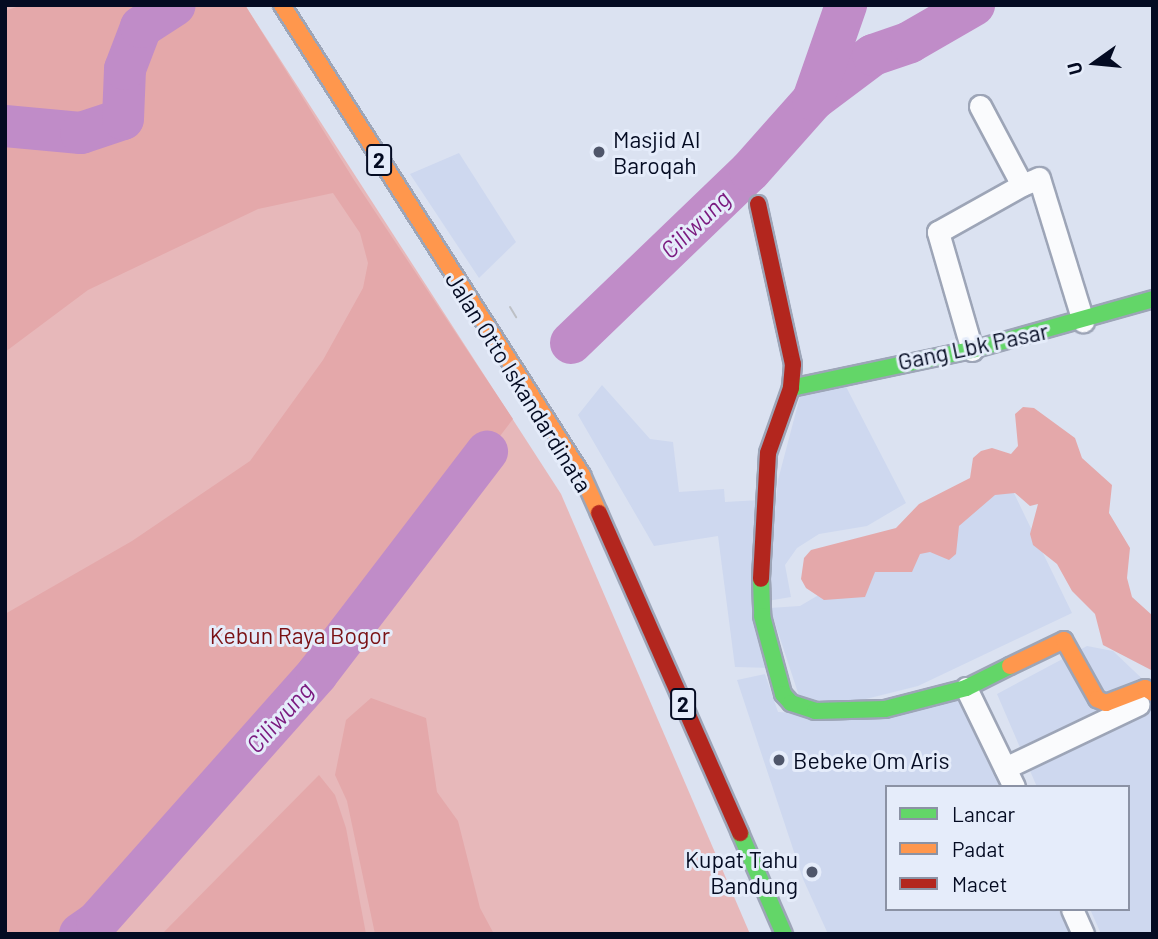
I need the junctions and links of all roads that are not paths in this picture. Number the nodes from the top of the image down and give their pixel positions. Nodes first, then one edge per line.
1 (282, 5) edge
2 (979, 106) dead end
3 (1021, 186) junction
4 (758, 204) dead end
5 (1153, 299) edge
6 (1083, 321) junction
7 (972, 350) junction
8 (790, 388) junction
9 (966, 688) junction
10 (1153, 695) edge
11 (1010, 778) edge
12 (1073, 911) edge
13 (784, 934) edge
14 (1083, 934) edge

1 - 13 street, Jalan Otto Iskandardinata / 2
2 - 3 street
3 - 6 street
3 - 7 street
4 - 8 street
5 - 6 street, Gang Lbk Pasar
6 - 7 street, Gang Lbk Pasar
7 - 8 street, Gang Lbk Pasar
8 - 9 street
9 - 10 street
9 - 11 street
10 - 11 street
12 - 14 street

